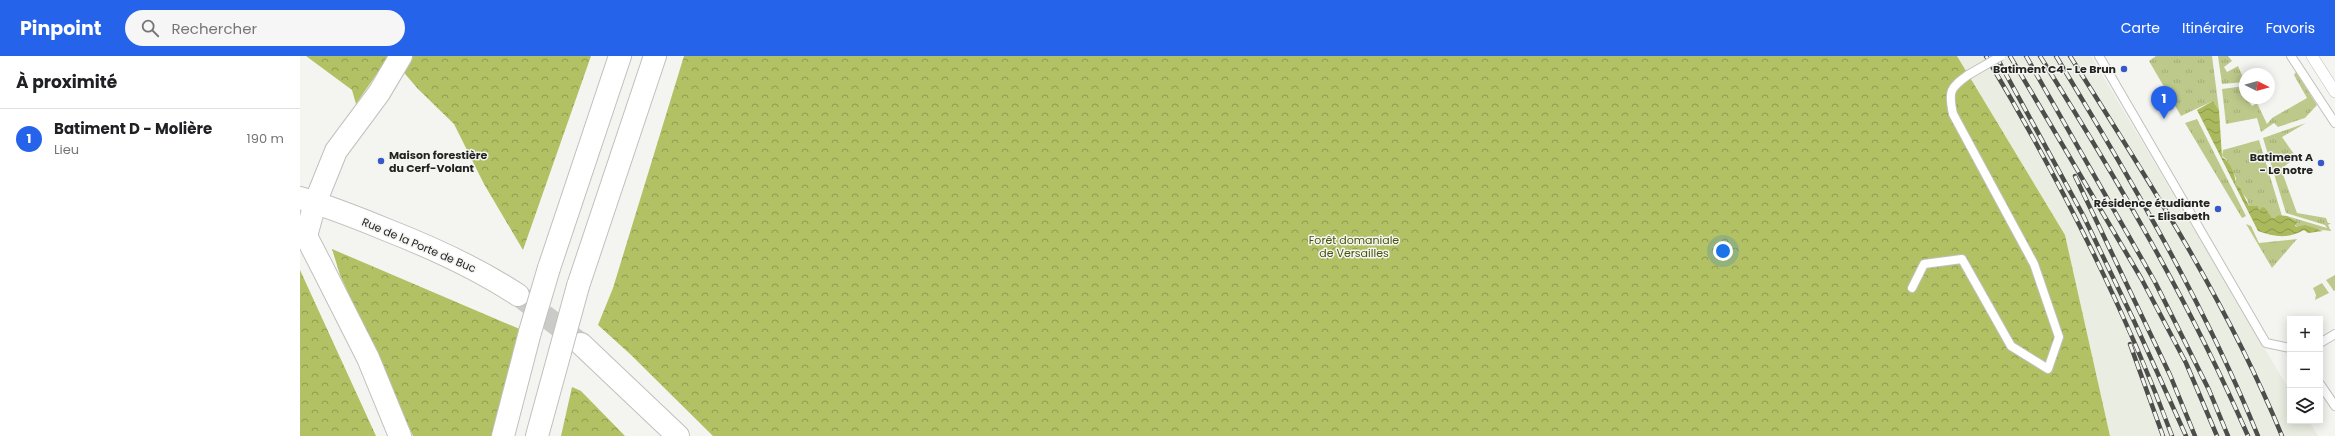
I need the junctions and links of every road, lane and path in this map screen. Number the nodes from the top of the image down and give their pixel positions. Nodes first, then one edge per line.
1 (401, 56) edge
2 (620, 56) edge
3 (655, 56) edge
4 (2001, 56) edge
5 (2099, 56) edge
6 (2291, 56) edge
7 (2312, 56) edge
8 (2335, 92) edge
9 (2335, 123) edge
10 (308, 200) edge
11 (303, 234) edge
12 (1912, 288) dead end
13 (518, 295) tunnel mouth
14 (2335, 334) edge
15 (2323, 341) edge
16 (581, 344) tunnel mouth
17 (2287, 347) edge
18 (2323, 388) edge
19 (2335, 406) edge
20 (400, 436) edge
21 (503, 436) edge
22 (537, 436) edge
23 (678, 436) edge

1 - 10 main road
2 - 21 main road, bridge
3 - 22 main road, bridge
4 - 12 lane, bridge
5 - 17 lane
6 - 9 lane
7 - 8 street
10 - 11 main road
10 - 13 main road, Rue de la Porte de Buc
11 - 20 main road
14 - 15 lane
16 - 23 main road
18 - 19 lane

